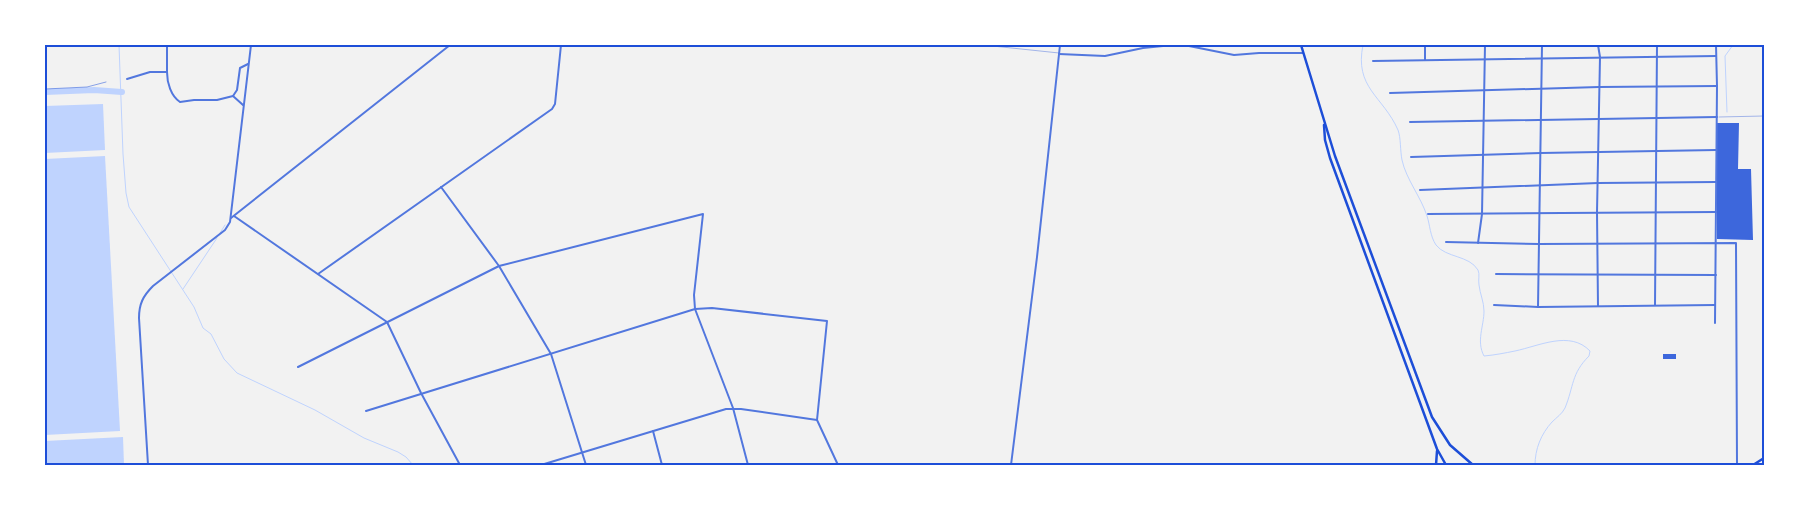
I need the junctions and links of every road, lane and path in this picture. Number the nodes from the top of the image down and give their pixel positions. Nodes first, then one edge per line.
1 (167, 45) edge
2 (251, 45) edge
3 (450, 45) edge
4 (561, 45) edge
5 (983, 45) edge
6 (1060, 45) edge
7 (1173, 45) edge
8 (1184, 45) edge
9 (1301, 45) edge
10 (1424, 45) edge
11 (1485, 45) edge
12 (1542, 45) edge
13 (1598, 45) edge
14 (1657, 45) edge
15 (1716, 45) edge
16 (1304, 53) junction
17 (1059, 54) junction
18 (1716, 56) junction
19 (1600, 57) junction
20 (1657, 57) junction
21 (1485, 58) junction
22 (1542, 58) junction
23 (1425, 60) junction
24 (1373, 61) dead end
25 (248, 64) junction
26 (167, 72) junction
27 (127, 79) dead end
28 (106, 82) dead end
29 (1717, 86) junction
30 (1599, 87) junction
31 (1656, 88) junction
32 (45, 89) edge
33 (1542, 89) junction
34 (1485, 90) junction
35 (1390, 93) dead end
36 (233, 96) junction
37 (243, 105) junction
38 (1764, 116) edge
39 (1717, 117) junction
40 (1656, 118) junction
41 (1599, 119) junction
42 (1324, 121) junction
43 (1542, 121) junction
44 (1410, 122) dead end
45 (1484, 122) junction
46 (1655, 150) junction
47 (1716, 150) junction
48 (1598, 151) junction
49 (1541, 153) junction
50 (1483, 155) junction
51 (1335, 156) junction
52 (1330, 158) junction
53 (1410, 158) dead end
54 (1656, 182) junction
55 (1716, 182) junction
56 (1598, 183) junction
57 (1540, 184) junction
58 (1482, 186) junction
59 (441, 187) junction
60 (1420, 190) dead end
61 (1656, 211) junction
62 (1597, 212) junction
63 (1716, 212) junction
64 (1539, 213) junction
65 (1428, 214) dead end
66 (1482, 214) junction
67 (234, 216) junction
68 (231, 218) junction
69 (1446, 242) dead end
70 (1716, 242) junction
71 (1478, 243) junction
72 (1598, 243) junction
73 (1656, 243) junction
74 (1539, 244) junction
75 (499, 266) junction
76 (318, 274) junction
77 (1496, 274) dead end
78 (1598, 274) junction
79 (1656, 274) junction
80 (1716, 275) junction
81 (1539, 276) junction
82 (1494, 305) dead end
83 (1655, 305) junction
84 (1715, 305) junction
85 (1598, 306) junction
86 (1538, 307) junction
87 (695, 308) junction
88 (387, 322) junction
89 (1715, 323) dead end
90 (551, 354) junction
91 (298, 367) dead end
92 (421, 393) junction
93 (733, 408) junction
94 (366, 410) dead end
95 (818, 420) junction
96 (653, 431) junction
97 (1437, 449) junction
98 (583, 452) junction
99 (1762, 459) edge
100 (1764, 463) edge
101 (148, 465) edge
102 (460, 465) edge
103 (541, 465) edge
104 (586, 465) edge
105 (662, 465) edge
106 (748, 465) edge
107 (838, 465) edge
108 (1011, 465) edge
109 (1436, 465) edge
110 (1446, 465) edge
111 (1453, 465) edge
112 (1466, 465) edge
113 (1473, 465) edge
114 (1737, 465) edge
115 (1753, 465) edge

1 - 26 street
2 - 25 street
3 - 67 street
4 - 59 street
5 - 17 lane
6 - 17 street
7 - 17 street
8 - 16 street
9 - 16 main road
10 - 23 street
11 - 21 street
12 - 22 street
13 - 19 street
14 - 20 street
15 - 18 street
16 - 42 main road
17 - 108 street
18 - 20 street
18 - 29 street
19 - 20 street
19 - 22 street
19 - 30 street
20 - 31 street
21 - 22 street
21 - 23 street
21 - 34 street
22 - 33 street
23 - 24 street
25 - 36 street
25 - 37 street
26 - 27 street
26 - 36 street
28 - 32 path
29 - 31 street
29 - 39 street
30 - 31 street
30 - 33 street
30 - 41 street
31 - 40 street
33 - 34 street
33 - 43 street
34 - 35 street
34 - 45 street
36 - 37 street
37 - 68 street
38 - 39 lane
39 - 40 street
39 - 47 street
40 - 41 street
40 - 46 street
41 - 43 street
41 - 48 street
42 - 51 main road
42 - 52 main road
43 - 45 street
43 - 49 street
44 - 45 street
45 - 50 street
46 - 47 street
46 - 48 street
46 - 54 street
47 - 55 street
48 - 49 street
48 - 56 street
49 - 50 street
49 - 57 street
50 - 53 street
50 - 58 street
51 - 52 main road
51 - 113 main road
52 - 97 main road
54 - 55 street
54 - 56 street
54 - 61 street
55 - 63 street
56 - 57 street
56 - 62 street
57 - 58 street
57 - 64 street
58 - 60 street
58 - 66 street
59 - 75 street
59 - 76 street
61 - 62 street
61 - 63 street
61 - 73 street
62 - 64 street
62 - 72 street
63 - 70 street
64 - 66 street
64 - 74 street
65 - 66 street
66 - 71 street
67 - 68 street
67 - 76 street
68 - 101 street
69 - 71 street
70 - 73 street
70 - 80 street
70 - 114 street
71 - 74 street
72 - 73 street
72 - 74 street
72 - 78 street
73 - 79 street
74 - 81 street
75 - 87 street
75 - 88 street
75 - 90 street
76 - 88 street
77 - 81 street
78 - 79 street
78 - 81 street
78 - 85 street
79 - 80 street
79 - 83 street
80 - 84 street
81 - 86 street
82 - 86 street
83 - 84 street
83 - 85 street
84 - 89 street
85 - 86 street
87 - 90 street
87 - 93 street
87 - 95 street
88 - 91 street
88 - 92 street
90 - 92 street
90 - 98 street
92 - 94 street
92 - 102 street
93 - 95 street
93 - 96 street
93 - 106 street
95 - 107 street
96 - 98 street
96 - 105 street
97 - 109 main road
97 - 110 main road
98 - 103 street
98 - 104 street
99 - 100 street
99 - 115 main road
111 - 112 main road

